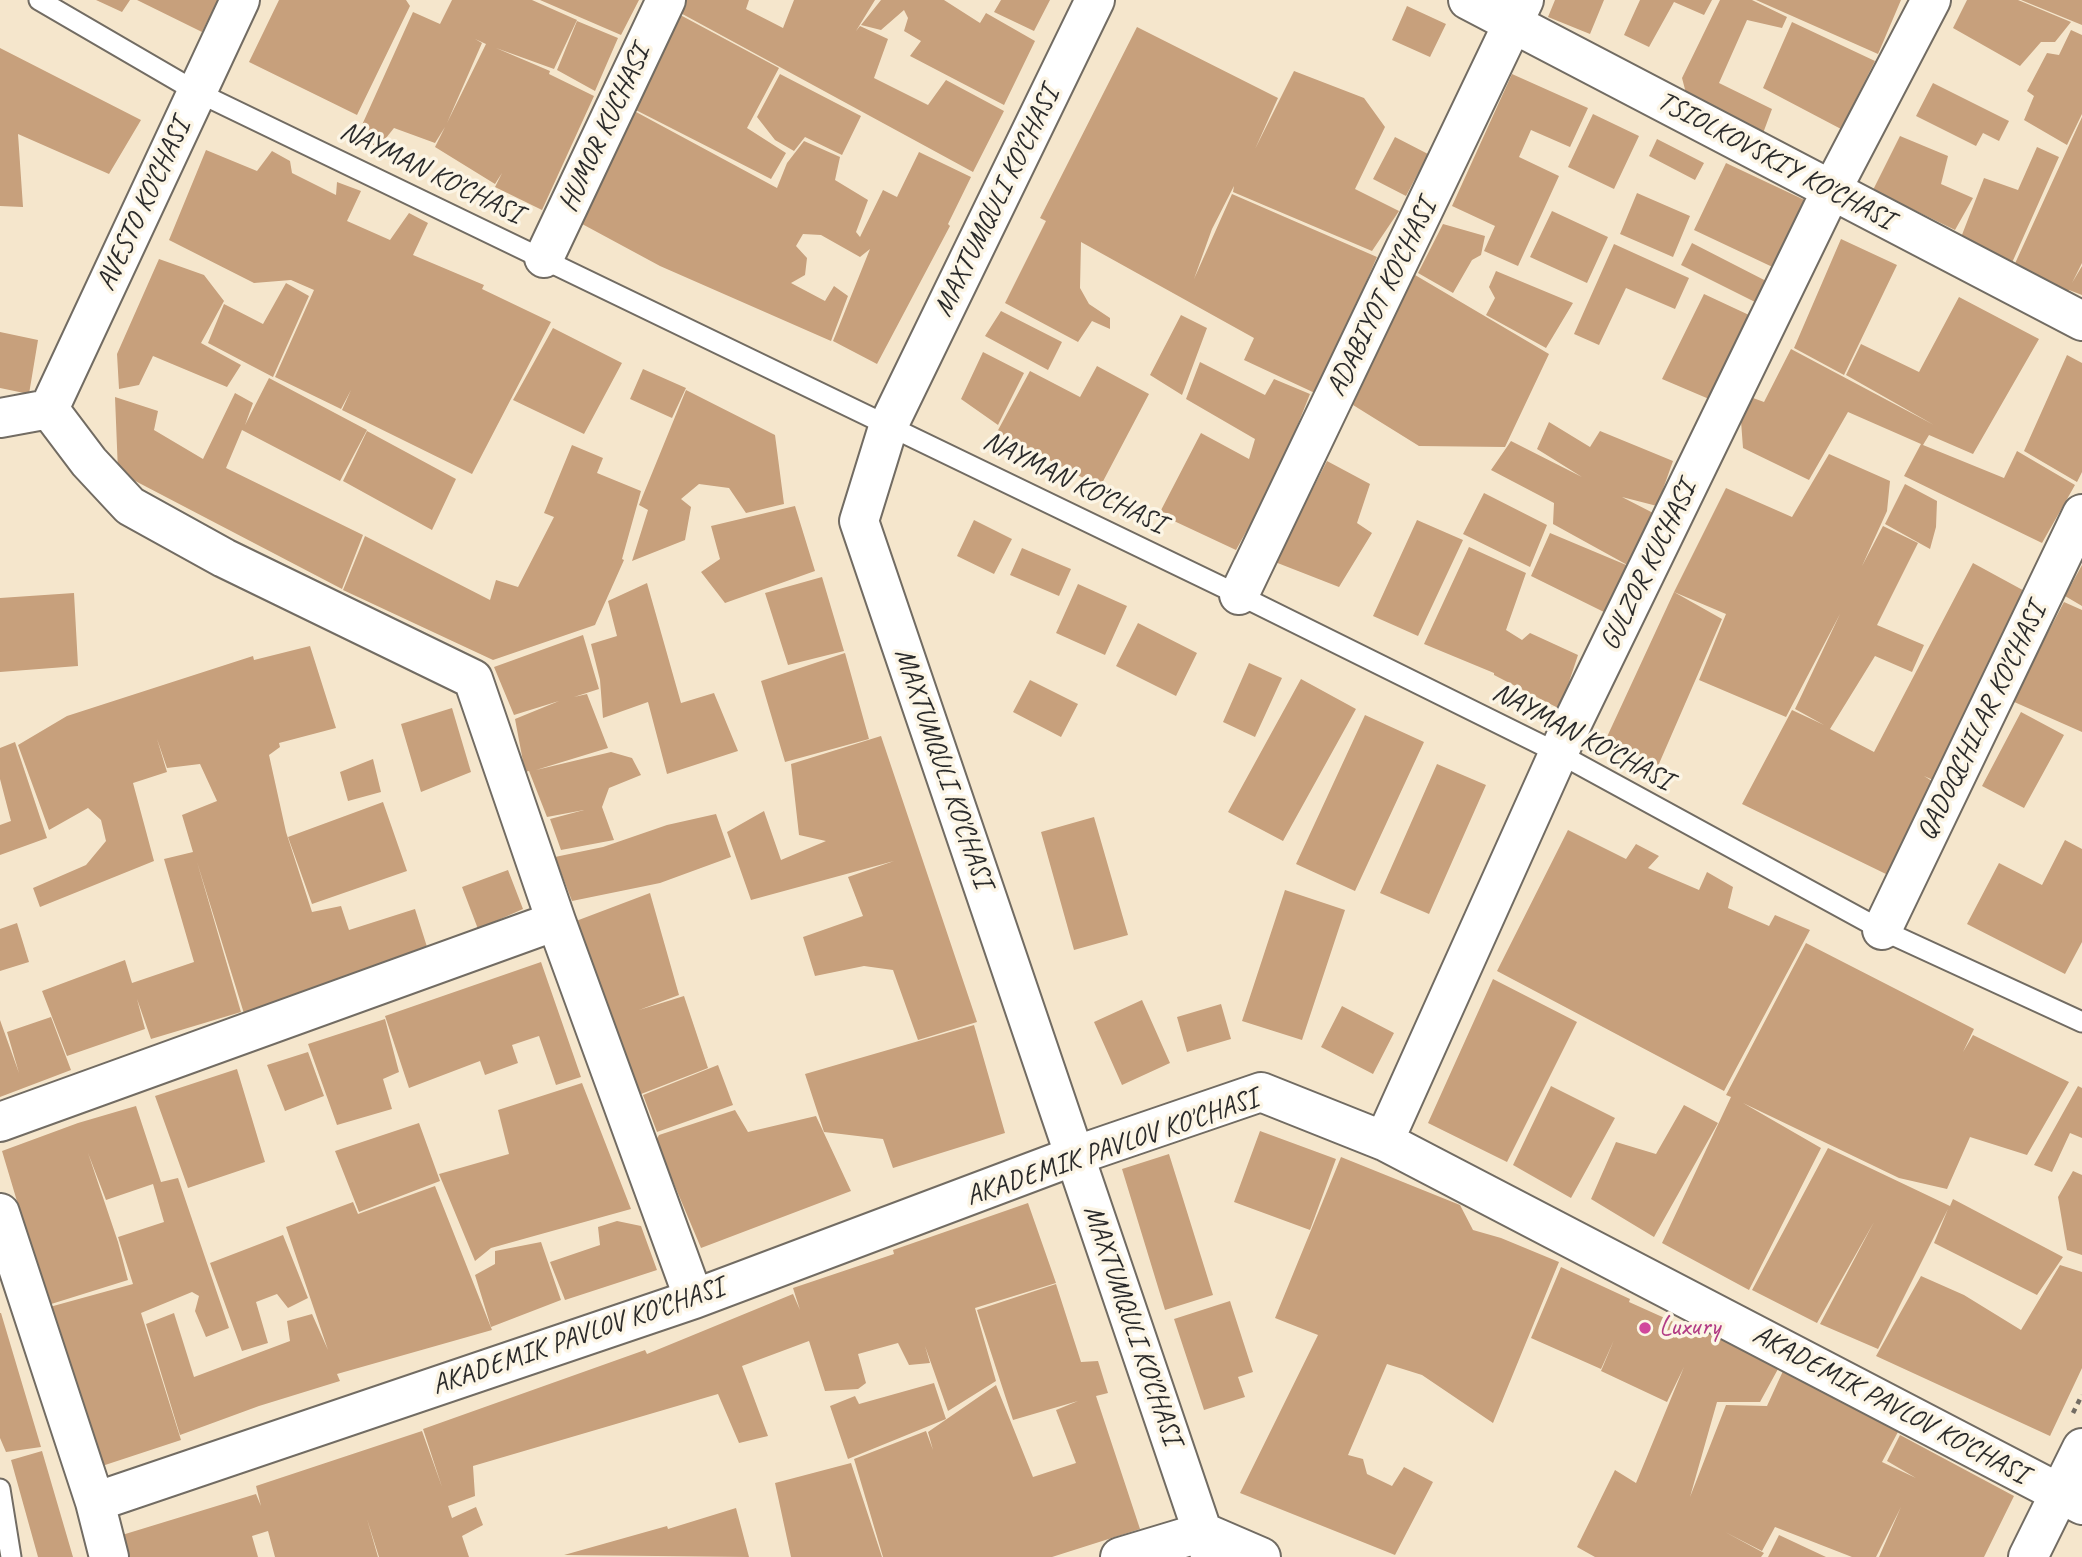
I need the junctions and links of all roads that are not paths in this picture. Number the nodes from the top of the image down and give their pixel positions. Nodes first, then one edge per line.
1 (39, 0) edge
2 (240, 0) edge
3 (666, 0) edge
4 (1095, 0) edge
5 (1468, 0) edge
6 (1931, 0) edge
7 (1519, 11) edge
8 (197, 92) junction
9 (1831, 191) junction
10 (544, 258) junction
11 (2082, 321) edge
12 (49, 410) junction
13 (0, 418) edge
14 (889, 424) junction
15 (2082, 514) edge
16 (1239, 595) junction
17 (1558, 753) junction
18 (556, 921) junction
19 (1882, 930) junction
20 (2082, 1022) edge
21 (0, 1122) edge
22 (1384, 1141) junction
23 (1074, 1156) junction
24 (0, 1213) edge
25 (694, 1299) junction
26 (2082, 1448) edge
27 (0, 1489) edge
28 (2071, 1499) edge
29 (95, 1502) junction
30 (1207, 1544) edge
31 (11, 1557) edge
32 (109, 1557) edge
33 (1121, 1557) edge
34 (1262, 1557) edge
35 (2028, 1557) edge

1 - 8 lane, NAYMAN KO'CHASI
2 - 8 street, AVESTO KO'CHASI
3 - 10 street, HUMOR KUCHASI
4 - 14 street, MAXTUMQULI KO'CHASI
5 - 7 street, TSIOLKOVSKIY KO'CHASI
6 - 9 street, GULZOR KUCHASI
7 - 9 street, TSIOLKOVSKIY KO'CHASI
7 - 16 street, ADABIYOT KO'CHASI
8 - 10 lane, NAYMAN KO'CHASI
8 - 12 street, AVESTO KO'CHASI
9 - 11 street, TSIOLKOVSKIY KO'CHASI
9 - 17 street, GULZOR KUCHASI
10 - 14 lane, NAYMAN KO'CHASI
12 - 13 street
12 - 18 street
14 - 16 lane, NAYMAN KO'CHASI
14 - 23 street, MAXTUMQULI KO'CHASI
15 - 19 street, QADOQCHILAR KO'CHASI
16 - 17 lane, NAYMAN KO'CHASI
17 - 19 lane, NAYMAN KO'CHASI
17 - 22 street, GULZOR KUCHASI
18 - 21 street
18 - 25 street
19 - 20 lane, NAYMAN KO'CHASI
22 - 23 street, AKADEMIK PAVLOV KO'CHASI
22 - 28 street, AKADEMIK PAVLOV KO'CHASI
23 - 25 street, AKADEMIK PAVLOV KO'CHASI
23 - 30 street, MAXTUMQULI KO'CHASI
24 - 29 street
25 - 29 street, AKADEMIK PAVLOV KO'CHASI
26 - 28 street
27 - 31 lane
28 - 35 street
29 - 32 street
30 - 33 street
30 - 34 street

